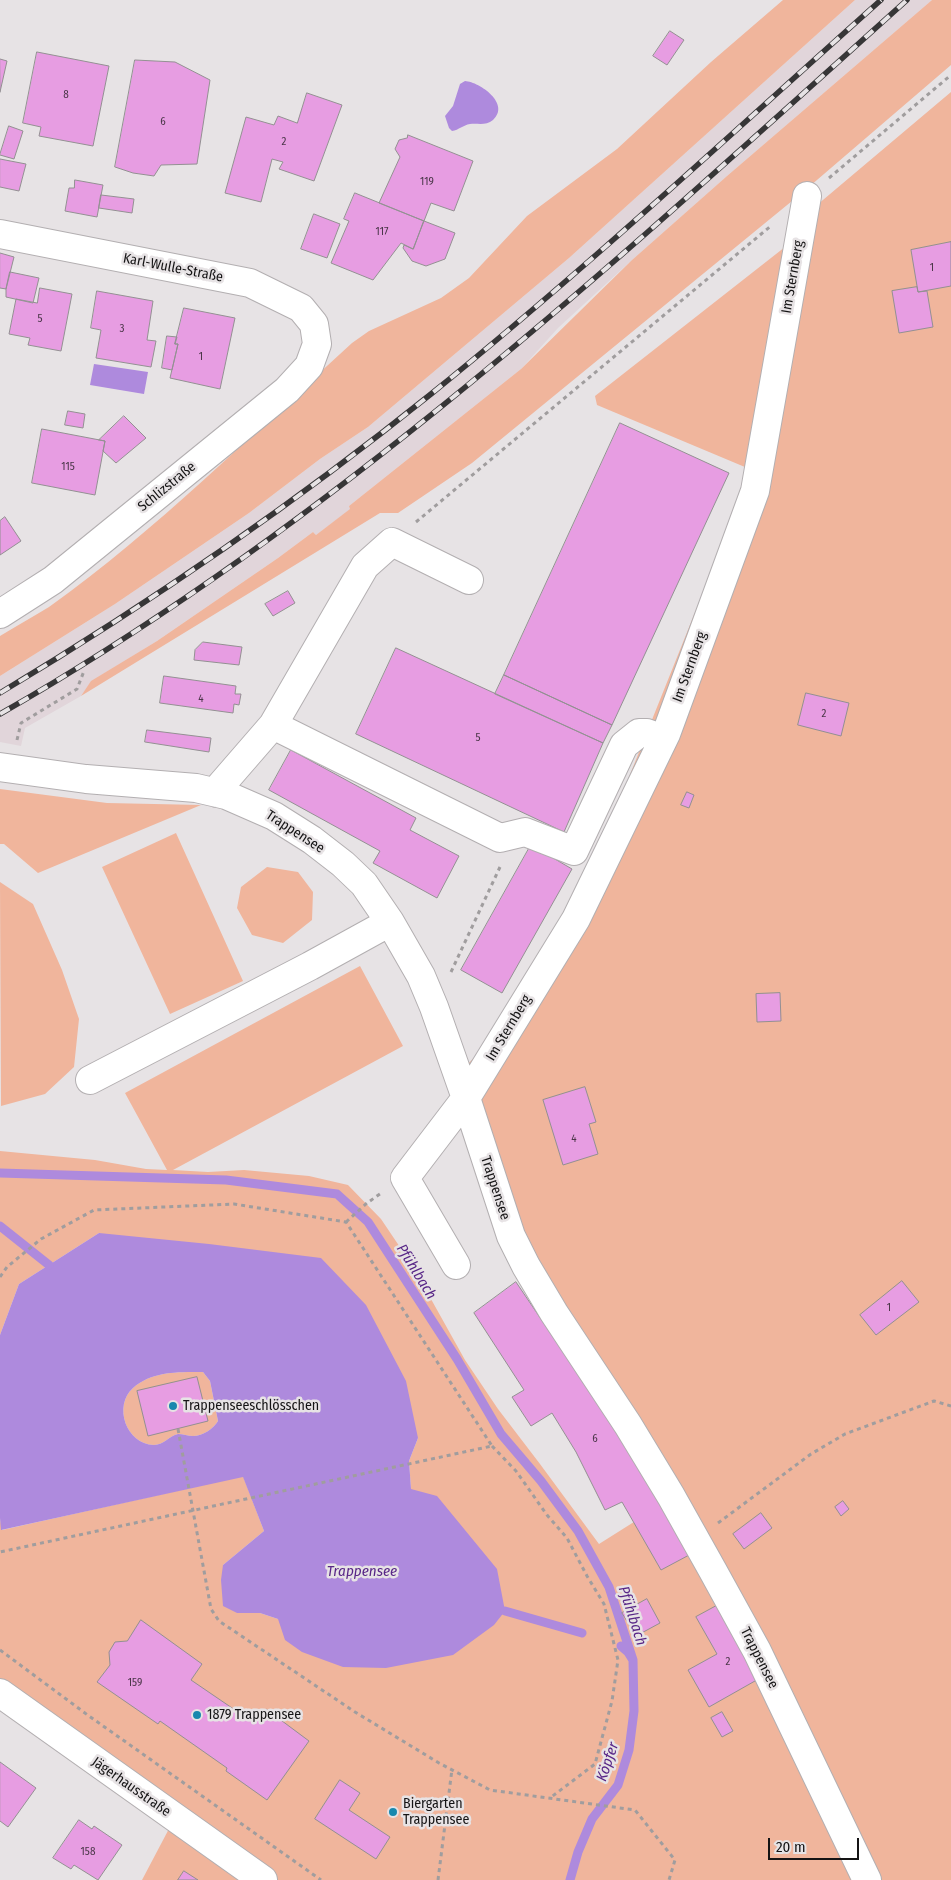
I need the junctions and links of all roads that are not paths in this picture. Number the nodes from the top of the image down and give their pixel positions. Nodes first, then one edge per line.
1 (807, 196) road end
2 (0, 234) edge
3 (317, 344) joint
4 (469, 580) dead end
5 (0, 614) edge
6 (273, 725) junction
7 (663, 739) junction
8 (0, 767) edge
9 (217, 793) junction
10 (390, 922) junction
11 (90, 1080) dead end
12 (466, 1098) junction
13 (456, 1265) dead end
14 (0, 1693) edge
15 (263, 1880) edge
16 (866, 1880) edge

1 - 7 street, Im Sternberg
2 - 3 street, Karl-Wulle-Straße
3 - 5 street, Schlizstraße
4 - 6 street
6 - 7 street
6 - 9 street
7 - 12 street, Im Sternberg
8 - 9 street, Trappensee
9 - 10 street, Trappensee
10 - 11 street
10 - 12 street, Trappensee
12 - 13 street, Im Sternberg
12 - 16 street, Trappensee
14 - 15 street, Jägerhausstraße

